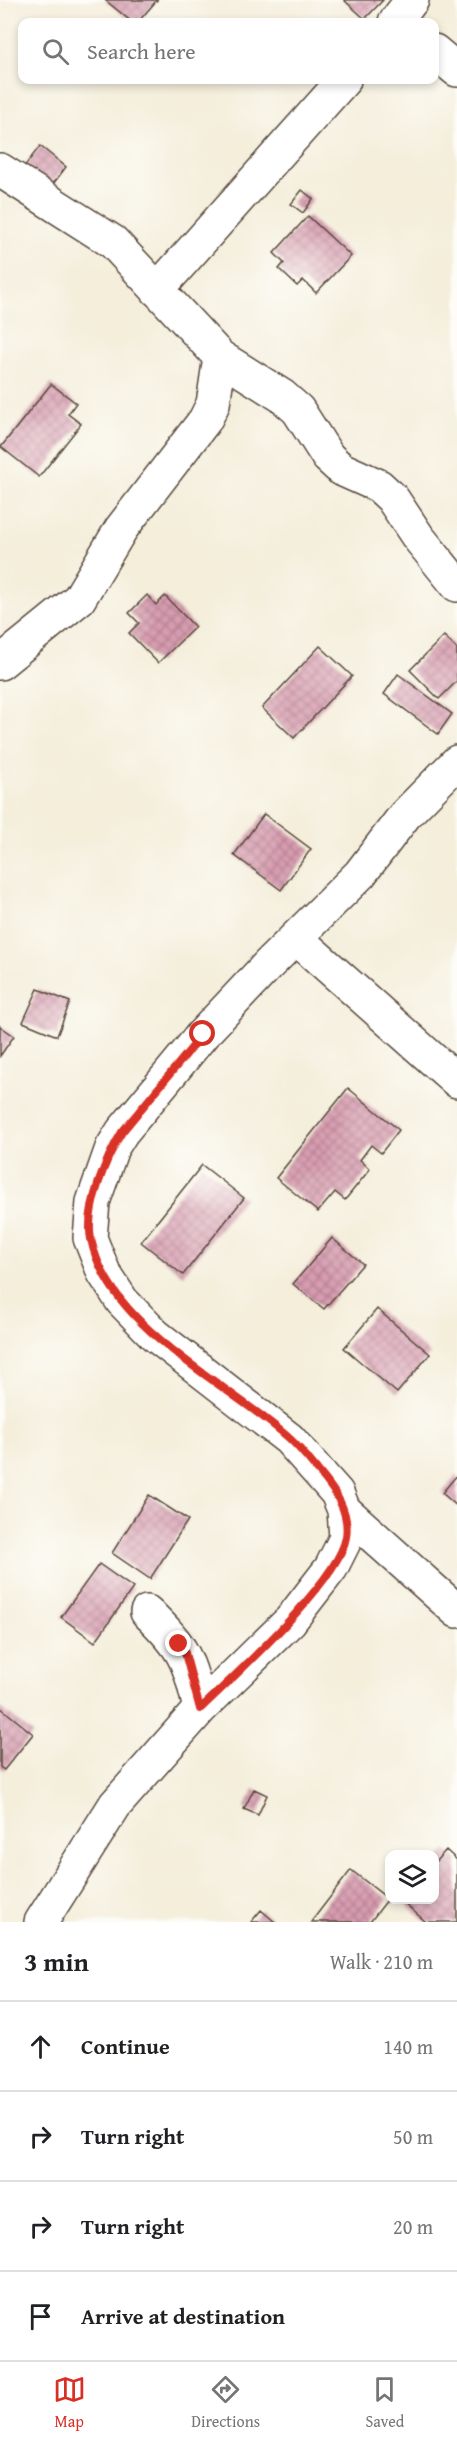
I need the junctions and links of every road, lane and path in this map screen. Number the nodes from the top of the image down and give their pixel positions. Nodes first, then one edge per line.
1 (439, 54) edge
2 (457, 70) edge
3 (340, 84) edge
4 (0, 170) edge
5 (157, 290) junction
6 (220, 357) junction
7 (457, 585) edge
8 (0, 663) edge
9 (457, 762) edge
10 (296, 938) junction
11 (457, 1081) edge
12 (344, 1510) junction
13 (457, 1611) edge
14 (147, 1612) dead end
15 (200, 1709) junction
16 (41, 1922) edge

1 - 2 street
3 - 5 street
4 - 5 street
5 - 6 street
6 - 7 street
6 - 8 street
9 - 10 street
10 - 11 street
10 - 12 street
12 - 13 street
12 - 15 street
14 - 15 street
15 - 16 street

